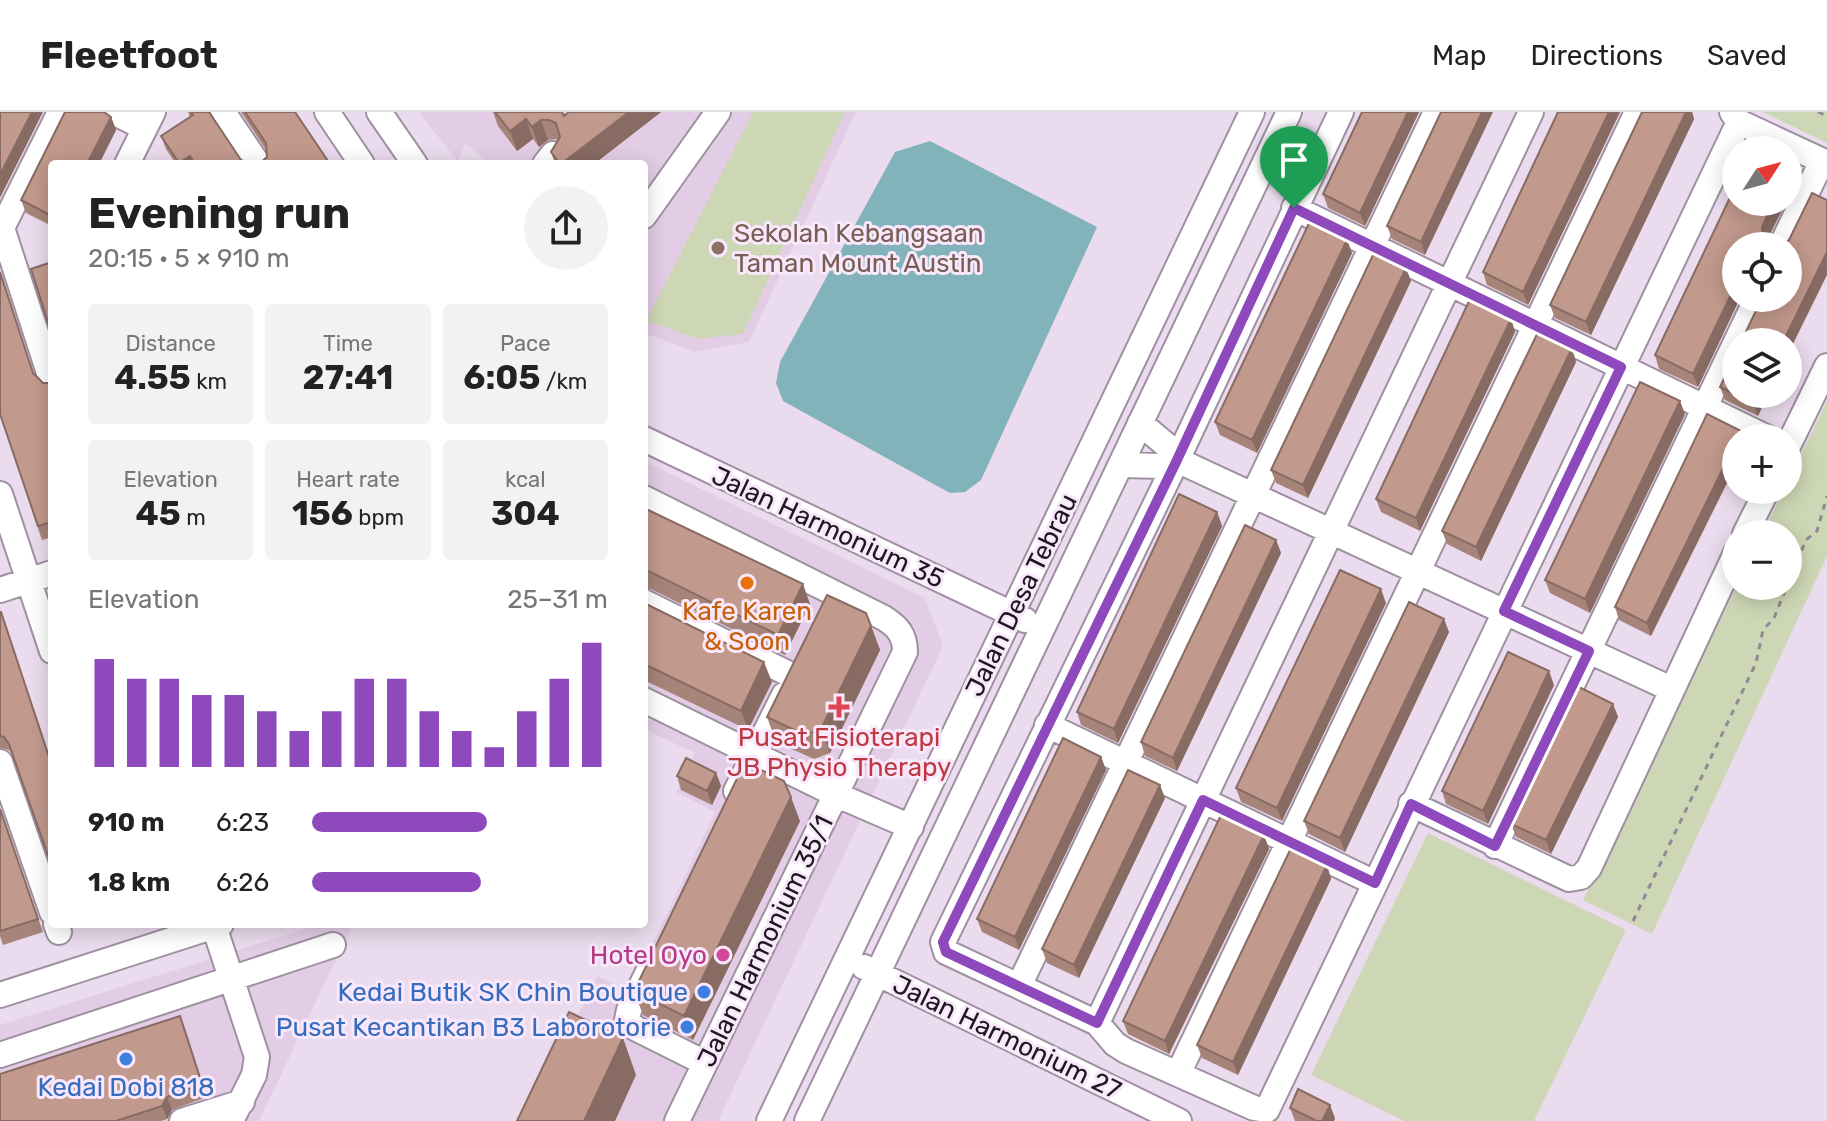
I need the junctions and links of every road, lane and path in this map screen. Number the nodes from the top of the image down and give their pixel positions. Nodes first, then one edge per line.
1 (60, 112) edge
2 (113, 112) edge
3 (223, 112) edge
4 (327, 112) edge
5 (379, 112) edge
6 (718, 112) edge
7 (1252, 112) edge
8 (1289, 112) edge
9 (1341, 112) edge
10 (1436, 112) edge
11 (1531, 112) edge
12 (1637, 112) edge
13 (1818, 112) edge
14 (1827, 116) edge
15 (1735, 117) edge
16 (149, 120) edge
17 (129, 160) edge
18 (255, 160) edge
19 (359, 160) edge
20 (412, 160) edge
21 (1824, 162) edge
22 (1294, 208) junction
23 (648, 210) edge
24 (1788, 232) edge
25 (1371, 246) junction
26 (1449, 284) junction
27 (1750, 312) edge
28 (1535, 325) junction
29 (1827, 366) edge
30 (1621, 367) junction
31 (48, 370) edge
32 (1704, 407) junction
33 (1140, 423) junction
34 (1739, 424) edge
35 (1799, 424) edge
36 (648, 441) edge
37 (1177, 460) junction
38 (1121, 465) junction
39 (0, 494) edge
40 (1253, 495) junction
41 (1827, 496) edge
42 (648, 500) edge
43 (1331, 532) junction
44 (1802, 550) edge
45 (1417, 571) junction
46 (48, 574) edge
47 (28, 580) junction
48 (1722, 582) edge
49 (0, 590) edge
50 (1782, 600) edge
51 (648, 604) edge
52 (1504, 611) junction
53 (1012, 614) junction
54 (1043, 629) junction
55 (48, 639) edge
56 (806, 648) edge
57 (1589, 651) junction
58 (793, 676) junction
59 (1671, 689) junction
60 (648, 702) edge
61 (1047, 725) junction
62 (755, 753) junction
63 (0, 762) edge
64 (1125, 763) junction
65 (837, 795) junction
66 (1203, 800) junction
67 (1411, 804) junction
68 (727, 811) edge
69 (911, 827) junction
70 (1289, 841) junction
71 (1495, 846) junction
72 (1375, 883) junction
73 (48, 900) edge
74 (1633, 921) dead end
75 (208, 928) edge
76 (218, 928) edge
77 (333, 945) dead end
78 (657, 953) edge
79 (847, 959) junction
80 (877, 973) junction
81 (233, 979) junction
82 (1019, 986) junction
83 (0, 995) edge
84 (1097, 1023) junction
85 (0, 1055) edge
86 (705, 1063) junction
87 (1178, 1074) junction
88 (236, 1111) edge
89 (182, 1121) edge
90 (677, 1121) edge
91 (769, 1121) edge
92 (807, 1121) edge
93 (1179, 1121) edge

1 - 31 street
2 - 16 street
3 - 18 street
4 - 19 street
5 - 20 street
6 - 23 street
7 - 53 street, Jalan Desa Tebrau
8 - 33 street, Jalan Desa Tebrau
9 - 22 street
10 - 25 street
11 - 26 street
12 - 28 street
13 - 14 path
15 - 21 street
15 - 30 street
16 - 17 street
21 - 24 street
22 - 25 street
22 - 37 street
25 - 26 street
25 - 40 street
26 - 28 street
26 - 43 street
27 - 32 street
28 - 30 street
28 - 45 street
29 - 35 street
30 - 32 street
30 - 52 street
32 - 34 street
32 - 57 street
33 - 37 street
33 - 38 street, Jalan Desa Tebrau
36 - 53 street, Jalan Harmonium 35
37 - 38 street
37 - 40 street
37 - 61 street
38 - 54 street, Jalan Desa Tebrau
39 - 47 street
40 - 43 street
40 - 64 street
41 - 44 path
42 - 65 street, Jalan Harmonium 35/1
43 - 45 street
43 - 66 street
45 - 52 street
45 - 70 street
46 - 47 street
47 - 49 street
47 - 55 street
48 - 59 street
50 - 74 path
51 - 58 street
52 - 57 street
52 - 67 street
53 - 54 street, Jalan Harmonium 35
53 - 69 street, Jalan Desa Tebrau
54 - 80 street, Jalan Desa Tebrau
56 - 58 street
57 - 59 street
57 - 71 street
58 - 62 street
59 - 71 street
60 - 62 street
61 - 64 street
61 - 82 street
62 - 65 street
62 - 68 street
63 - 73 street
64 - 66 street
64 - 82 street
65 - 69 street
65 - 86 street, Jalan Harmonium 35/1
66 - 70 street
66 - 84 street
67 - 71 street
67 - 72 street
69 - 79 street, Jalan Desa Tebrau
70 - 72 street
70 - 87 street
72 - 87 street
75 - 83 street
76 - 81 street
77 - 81 street
78 - 86 street
79 - 80 street, Jalan Harmonium 27
79 - 91 street, Jalan Desa Tebrau
80 - 92 street, Jalan Desa Tebrau
80 - 93 street, Jalan Harmonium 27
81 - 85 street
81 - 88 street
82 - 84 street
84 - 87 street
86 - 90 street, Jalan Harmonium 35/1
88 - 89 street

